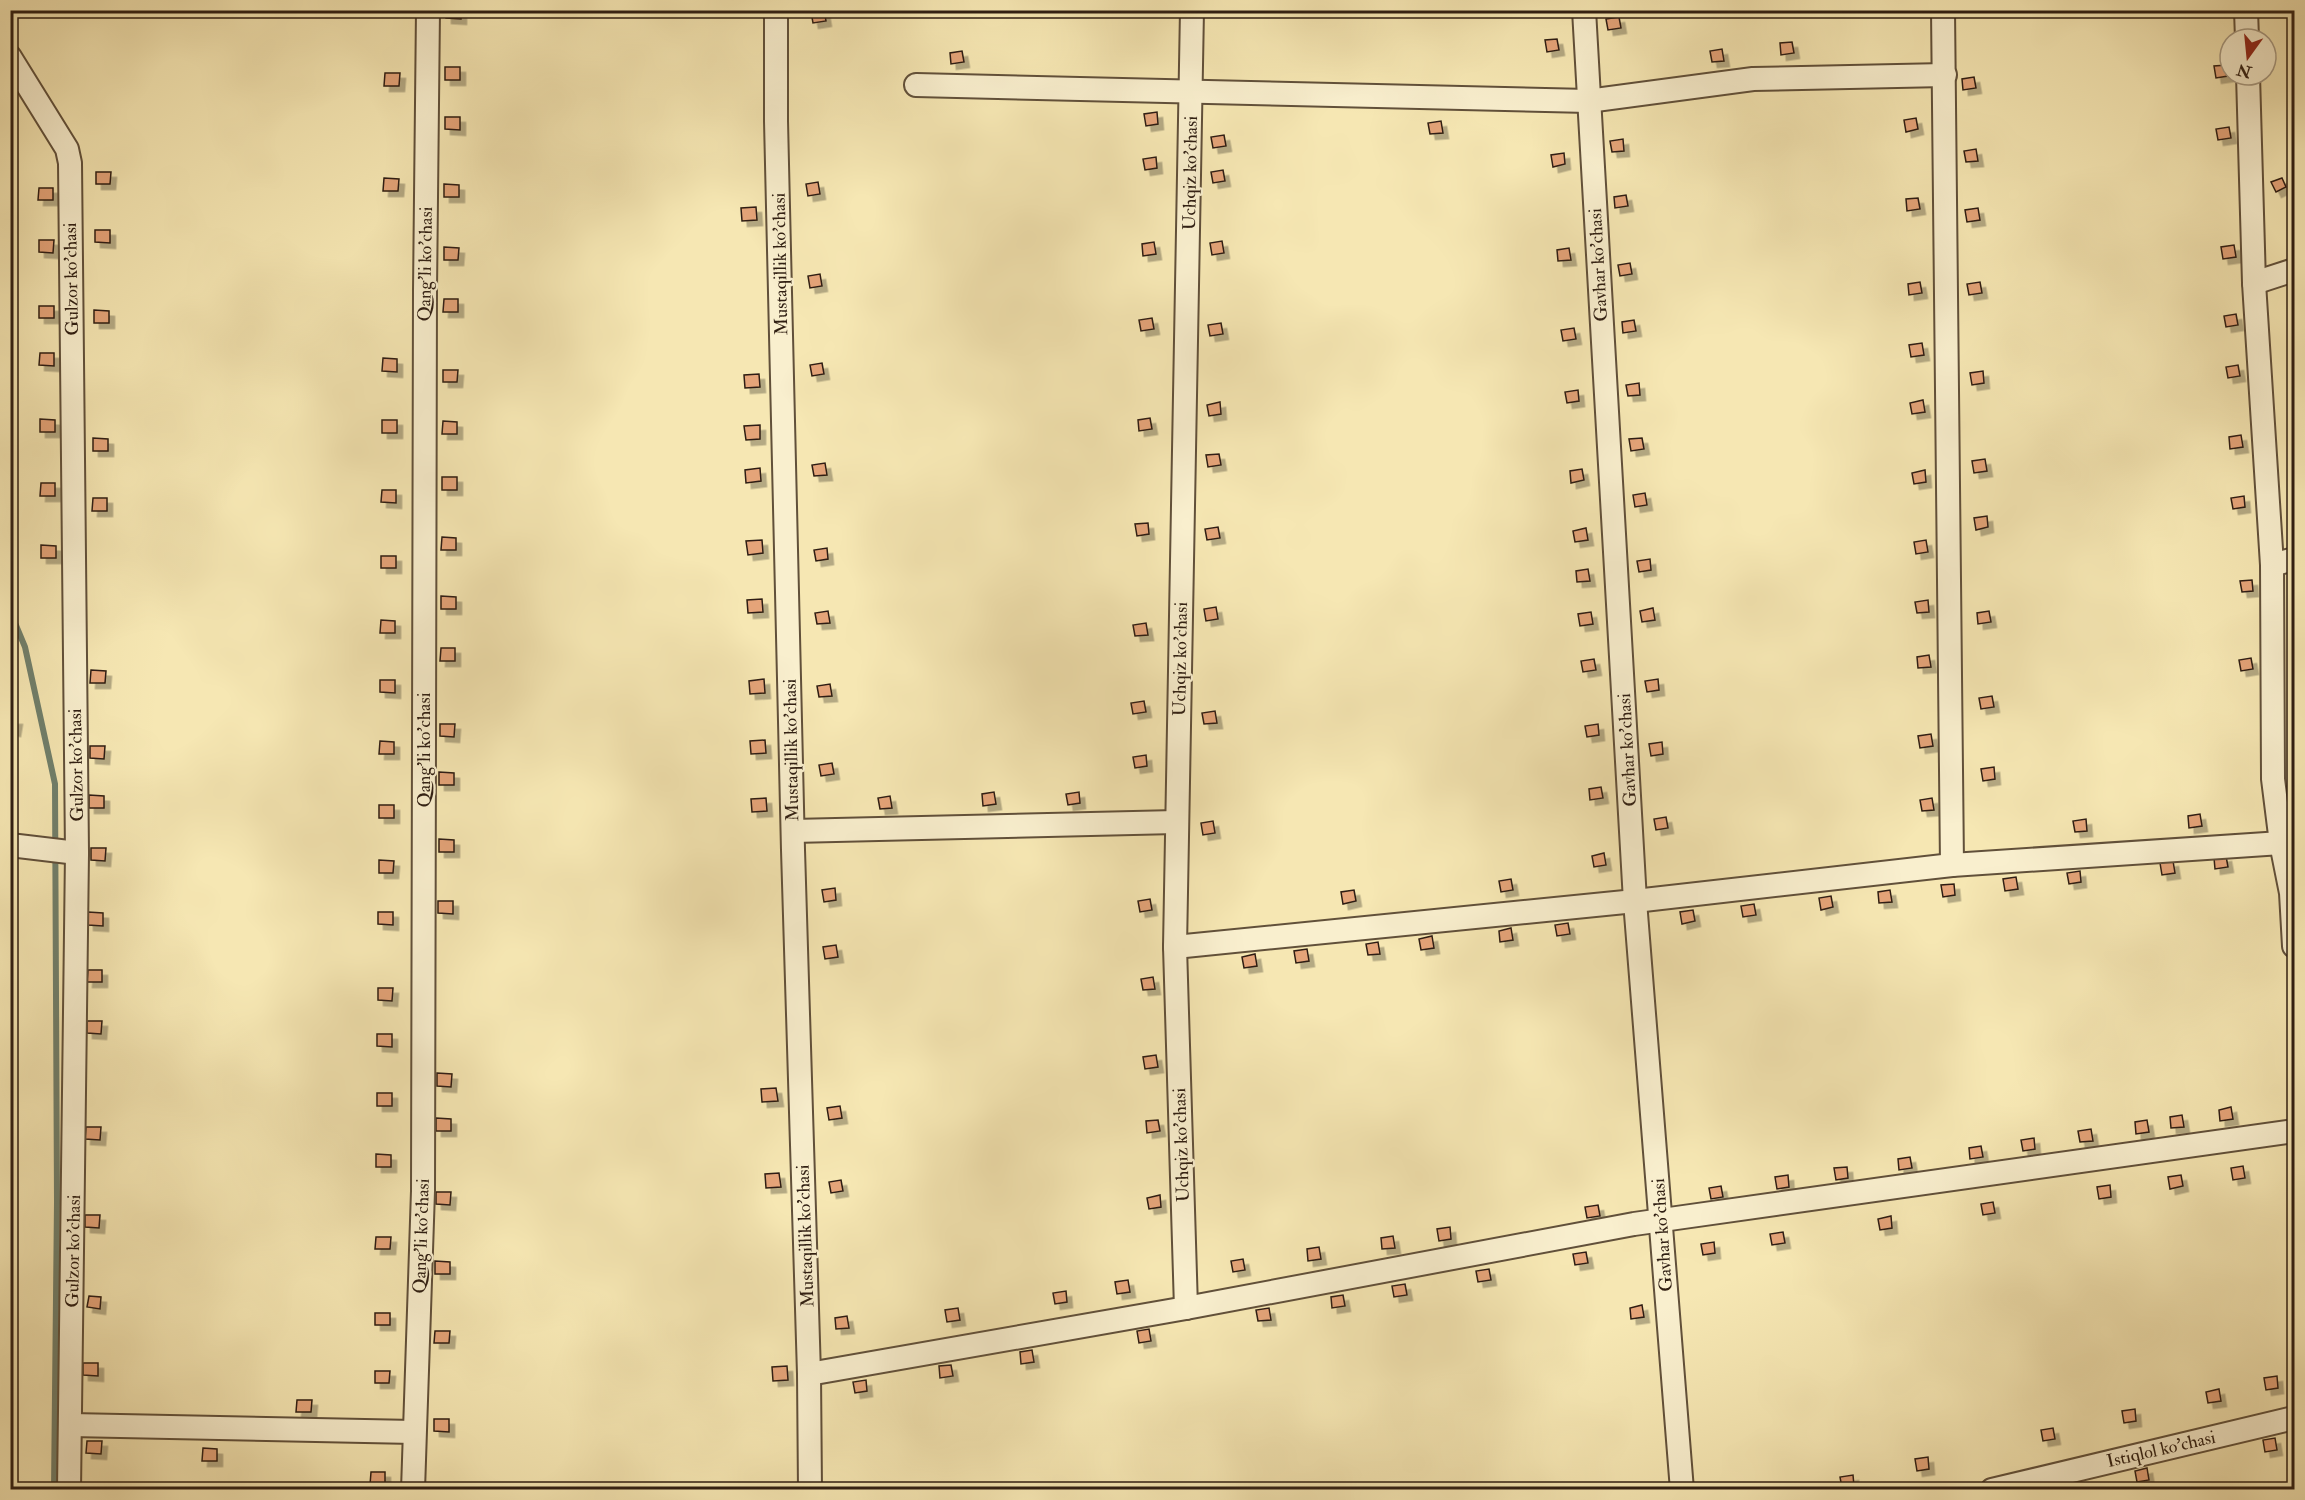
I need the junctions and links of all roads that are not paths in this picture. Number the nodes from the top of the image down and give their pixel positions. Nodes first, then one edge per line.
1 (428, 10) edge
2 (776, 10) edge
3 (1192, 10) edge
4 (1584, 10) edge
5 (1943, 10) edge
6 (2246, 10) edge
7 (2247, 27) edge
8 (10, 57) edge
9 (1945, 75) junction
10 (916, 85) dead end
11 (2248, 87) edge
12 (1192, 90) junction
13 (1588, 101) junction
14 (2295, 270) edge
15 (2254, 283) junction
16 (2295, 559) edge
17 (2272, 565) junction
18 (1176, 822) junction
19 (793, 831) junction
20 (2281, 843) junction
21 (10, 845) edge
22 (77, 853) junction
23 (1952, 865) junction
24 (2293, 893) edge
25 (1635, 901) junction
26 (2295, 946) edge
27 (1175, 947) junction
28 (2295, 1131) edge
29 (1661, 1220) junction
30 (1186, 1308) junction
31 (809, 1374) junction
32 (2295, 1418) edge
33 (71, 1425) junction
34 (414, 1432) junction
35 (69, 1490) edge
36 (413, 1490) edge
37 (810, 1490) edge
38 (1682, 1490) edge
39 (1992, 1490) edge

1 - 34 street, Qang'li ko'chasi
2 - 19 street, Mustaqillik ko'chasi
3 - 12 street, Uchqiz ko'chasi
4 - 13 street, Gavhar ko'chasi
5 - 9 street
6 - 7 street
8 - 22 street, Gulzor ko'chasi
9 - 13 street
9 - 23 street
10 - 12 street
11 - 15 street
12 - 13 street
12 - 18 street, Uchqiz ko'chasi
13 - 25 street, Gavhar ko'chasi
14 - 15 street
15 - 17 street
16 - 17 street
17 - 20 street
18 - 19 street
18 - 27 street, Uchqiz ko'chasi
19 - 31 street, Mustaqillik ko'chasi
20 - 23 street
20 - 24 street
21 - 22 street
22 - 33 street, Gulzor ko'chasi
23 - 25 street
24 - 26 street
25 - 27 street
25 - 29 street, Gavhar ko'chasi
27 - 30 street, Uchqiz ko'chasi
28 - 29 street
29 - 30 street
29 - 38 street, Gavhar ko'chasi
30 - 31 street
31 - 37 street, Mustaqillik ko'chasi
32 - 39 street, Istiqlol ko'chasi
33 - 34 street
33 - 35 street, Gulzor ko'chasi
34 - 36 street, Qang'li ko'chasi

